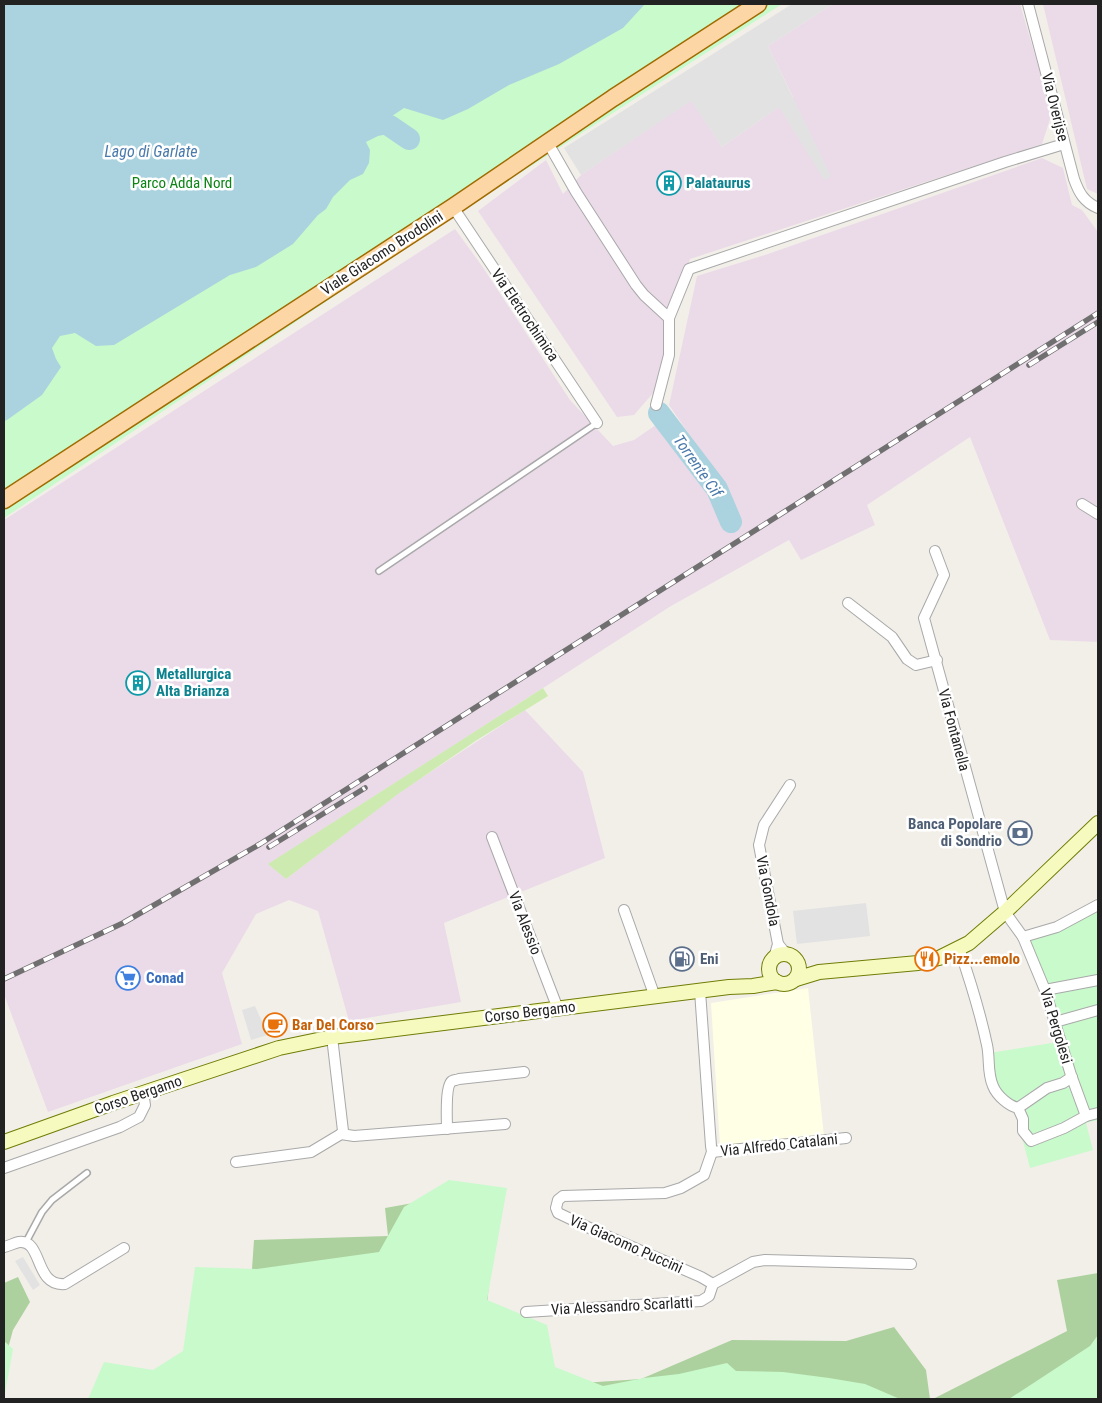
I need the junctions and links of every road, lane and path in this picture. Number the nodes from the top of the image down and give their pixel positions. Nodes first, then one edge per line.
1 (758, 4) edge
2 (1028, 4) edge
3 (548, 143) junction
4 (1064, 144) junction
5 (1094, 206) edge
6 (453, 207) junction
7 (669, 318) junction
8 (656, 405) dead end
9 (597, 423) joint
10 (4, 500) edge
11 (1082, 504) dead end
12 (1098, 514) edge
13 (935, 551) dead end
14 (379, 571) dead end
15 (848, 603) dead end
16 (937, 660) junction
17 (790, 785) dead end
18 (1098, 823) edge
19 (492, 837) dead end
20 (1098, 905) edge
21 (624, 910) dead end
22 (1005, 912) junction
23 (1023, 937) junction
24 (959, 948) junction
25 (781, 957) junction
26 (818, 972) junction
27 (796, 979) junction
28 (1098, 980) edge
29 (777, 982) junction
30 (729, 987) junction
31 (1045, 990) junction
32 (700, 991) junction
33 (655, 998) junction
34 (558, 1009) junction
35 (1098, 1010) edge
36 (1055, 1022) junction
37 (332, 1037) junction
38 (524, 1072) dead end
39 (1072, 1077) junction
40 (143, 1092) junction
41 (1018, 1108) junction
42 (1098, 1113) edge
43 (1086, 1116) junction
44 (505, 1124) dead end
45 (447, 1129) junction
46 (341, 1134) junction
47 (846, 1138) dead end
48 (4, 1142) edge
49 (712, 1152) junction
50 (236, 1162) dead end
51 (4, 1168) edge
52 (87, 1173) dead end
53 (26, 1242) junction
54 (4, 1248) edge
55 (124, 1248) dead end
56 (911, 1264) dead end
57 (713, 1284) junction
58 (526, 1312) dead end

1 - 3 main road, Viale Giacomo Brodolini
2 - 4 street, Via Overijse
3 - 6 main road, Viale Giacomo Brodolini
3 - 7 street
4 - 5 street, Via Overijse
4 - 7 street
6 - 9 street, Via Elettrochimica
6 - 10 main road, Viale Giacomo Brodolini
7 - 8 street
9 - 14 lane
11 - 12 street
13 - 16 street, Via Fontanella
15 - 16 street
16 - 22 street, Via Fontanella
17 - 25 street, Via Gondola
18 - 22 main road
19 - 34 street, Via Alessio
20 - 23 street
21 - 33 street
22 - 23 street, Via Pergolesi
22 - 24 main road
23 - 31 street, Via Pergolesi
24 - 26 main road
24 - 41 street
25 - 26 main road
25 - 27 main road
25 - 29 main road
25 - 30 main road, Corso Bergamo
26 - 27 main road
27 - 29 main road, Corso Bergamo
28 - 31 street
29 - 30 main road, Corso Bergamo
30 - 32 main road, Corso Bergamo
31 - 36 street, Via Pergolesi
32 - 33 main road, Corso Bergamo
32 - 49 street, Via Giacomo Puccini
33 - 34 main road, Corso Bergamo
34 - 37 main road, Corso Bergamo
35 - 36 street
36 - 39 street, Via Pergolesi
37 - 40 main road, Corso Bergamo
37 - 46 street
38 - 45 street
39 - 41 street
39 - 43 street, Via Pergolesi
40 - 48 main road, Corso Bergamo
40 - 51 street
41 - 43 street
42 - 43 street
44 - 45 street
45 - 46 street
46 - 50 street
47 - 49 street, Via Alfredo Catalani
49 - 57 street, Via Giacomo Puccini
52 - 53 lane
53 - 54 street
53 - 55 street
56 - 57 street, Via Alessandro Scarlatti
57 - 58 street, Via Alessandro Scarlatti

